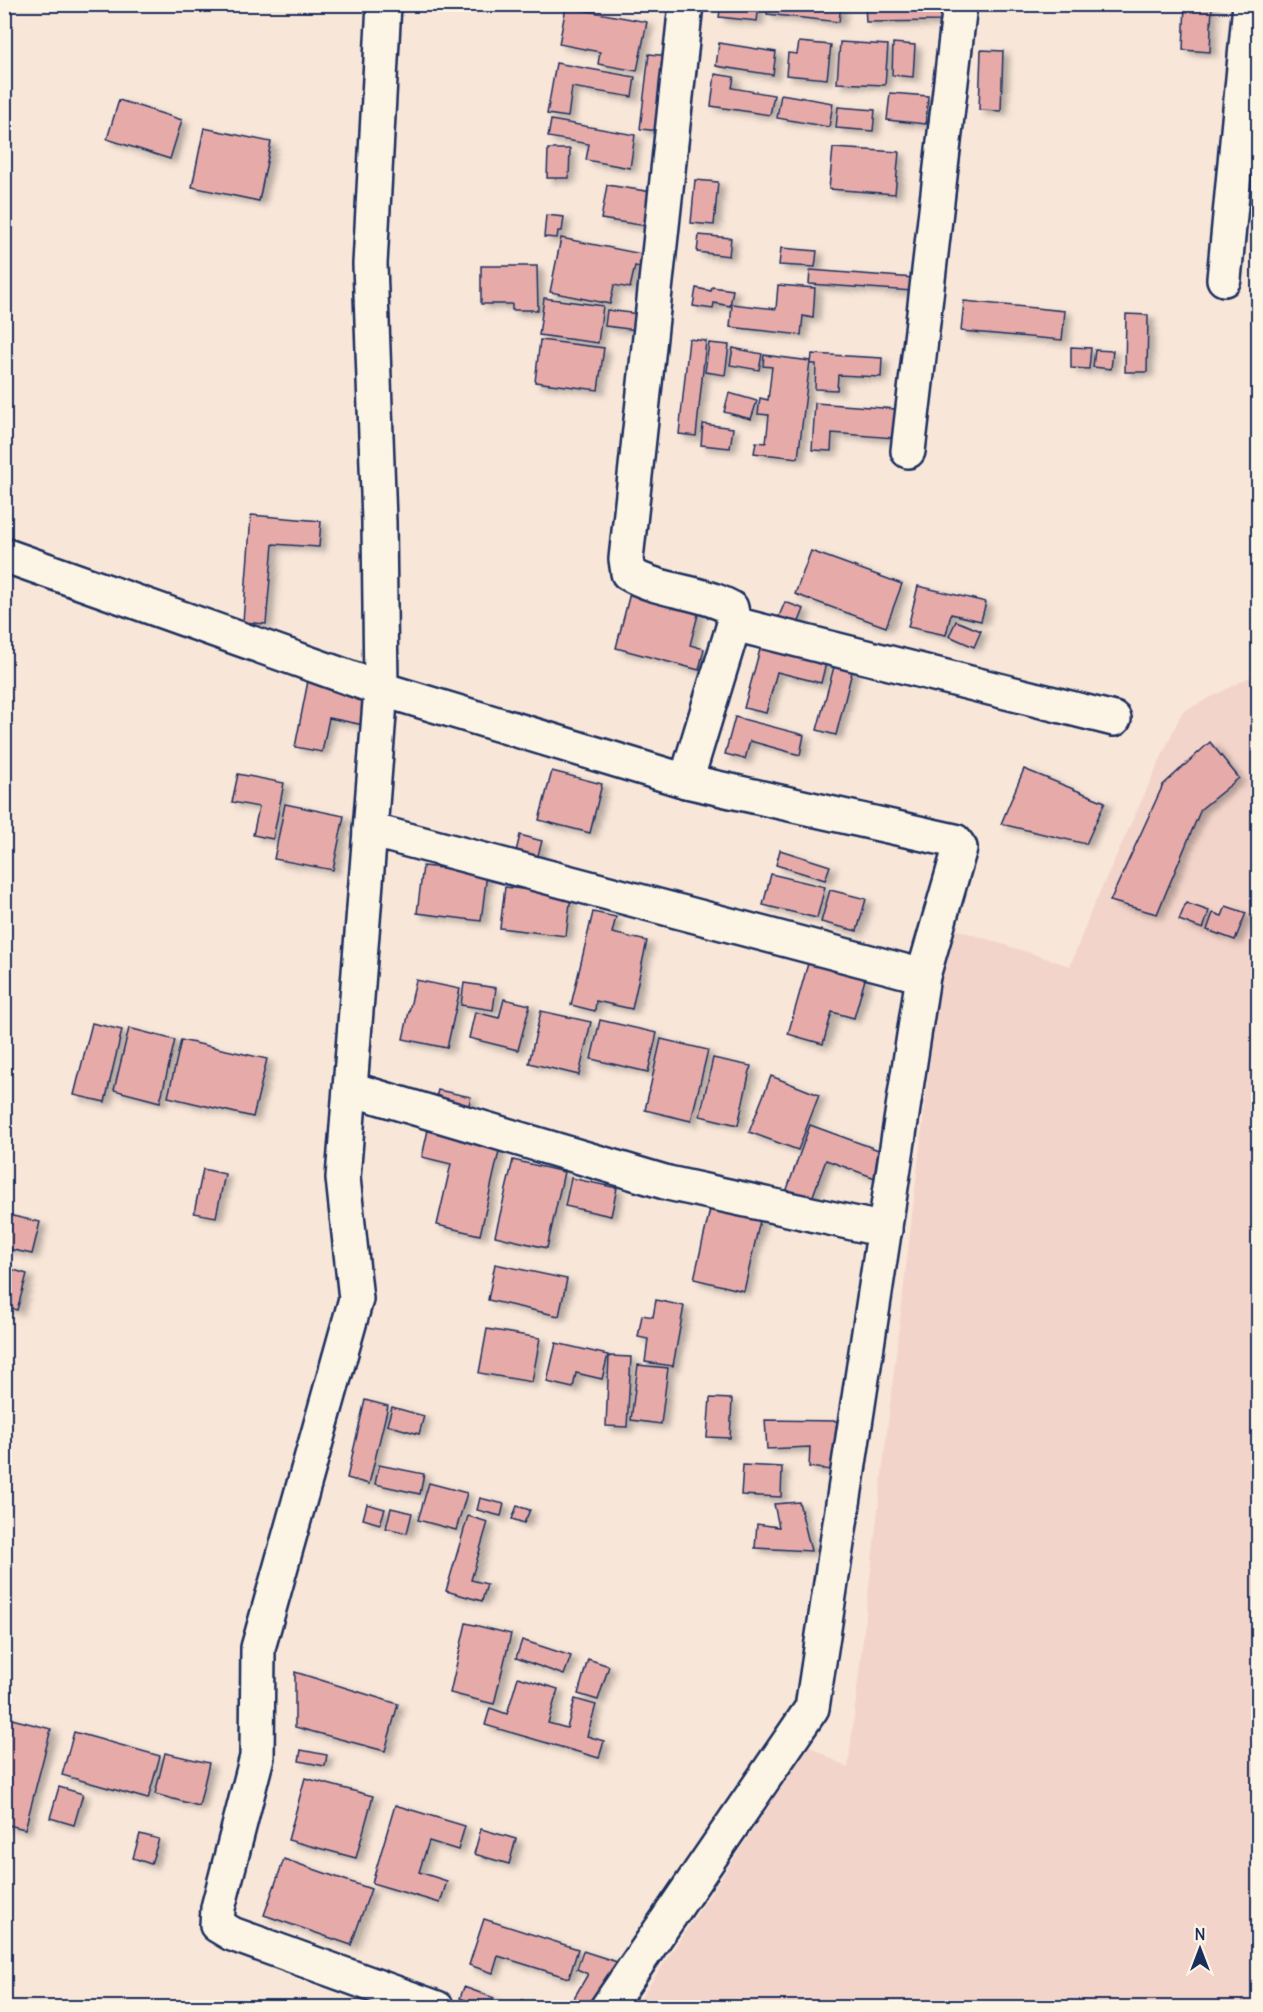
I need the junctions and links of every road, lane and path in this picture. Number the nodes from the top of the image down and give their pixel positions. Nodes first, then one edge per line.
1 (384, 4) edge
2 (686, 4) edge
3 (960, 4) edge
4 (1250, 4) edge
5 (1224, 279) dead end
6 (908, 451) dead end
7 (4, 555) edge
8 (734, 624) junction
9 (381, 689) junction
10 (1114, 719) dead end
11 (686, 781) junction
12 (370, 830) junction
13 (923, 976) junction
14 (351, 1089) junction
15 (885, 1230) junction
16 (437, 2007) edge
17 (607, 2007) edge

1 - 9 street
2 - 8 street
3 - 6 street
4 - 5 street
7 - 9 street
8 - 10 street
8 - 11 street
9 - 11 street
9 - 12 street
11 - 13 street
12 - 13 street
12 - 14 street
13 - 15 street
14 - 15 street
14 - 16 street
15 - 17 street

